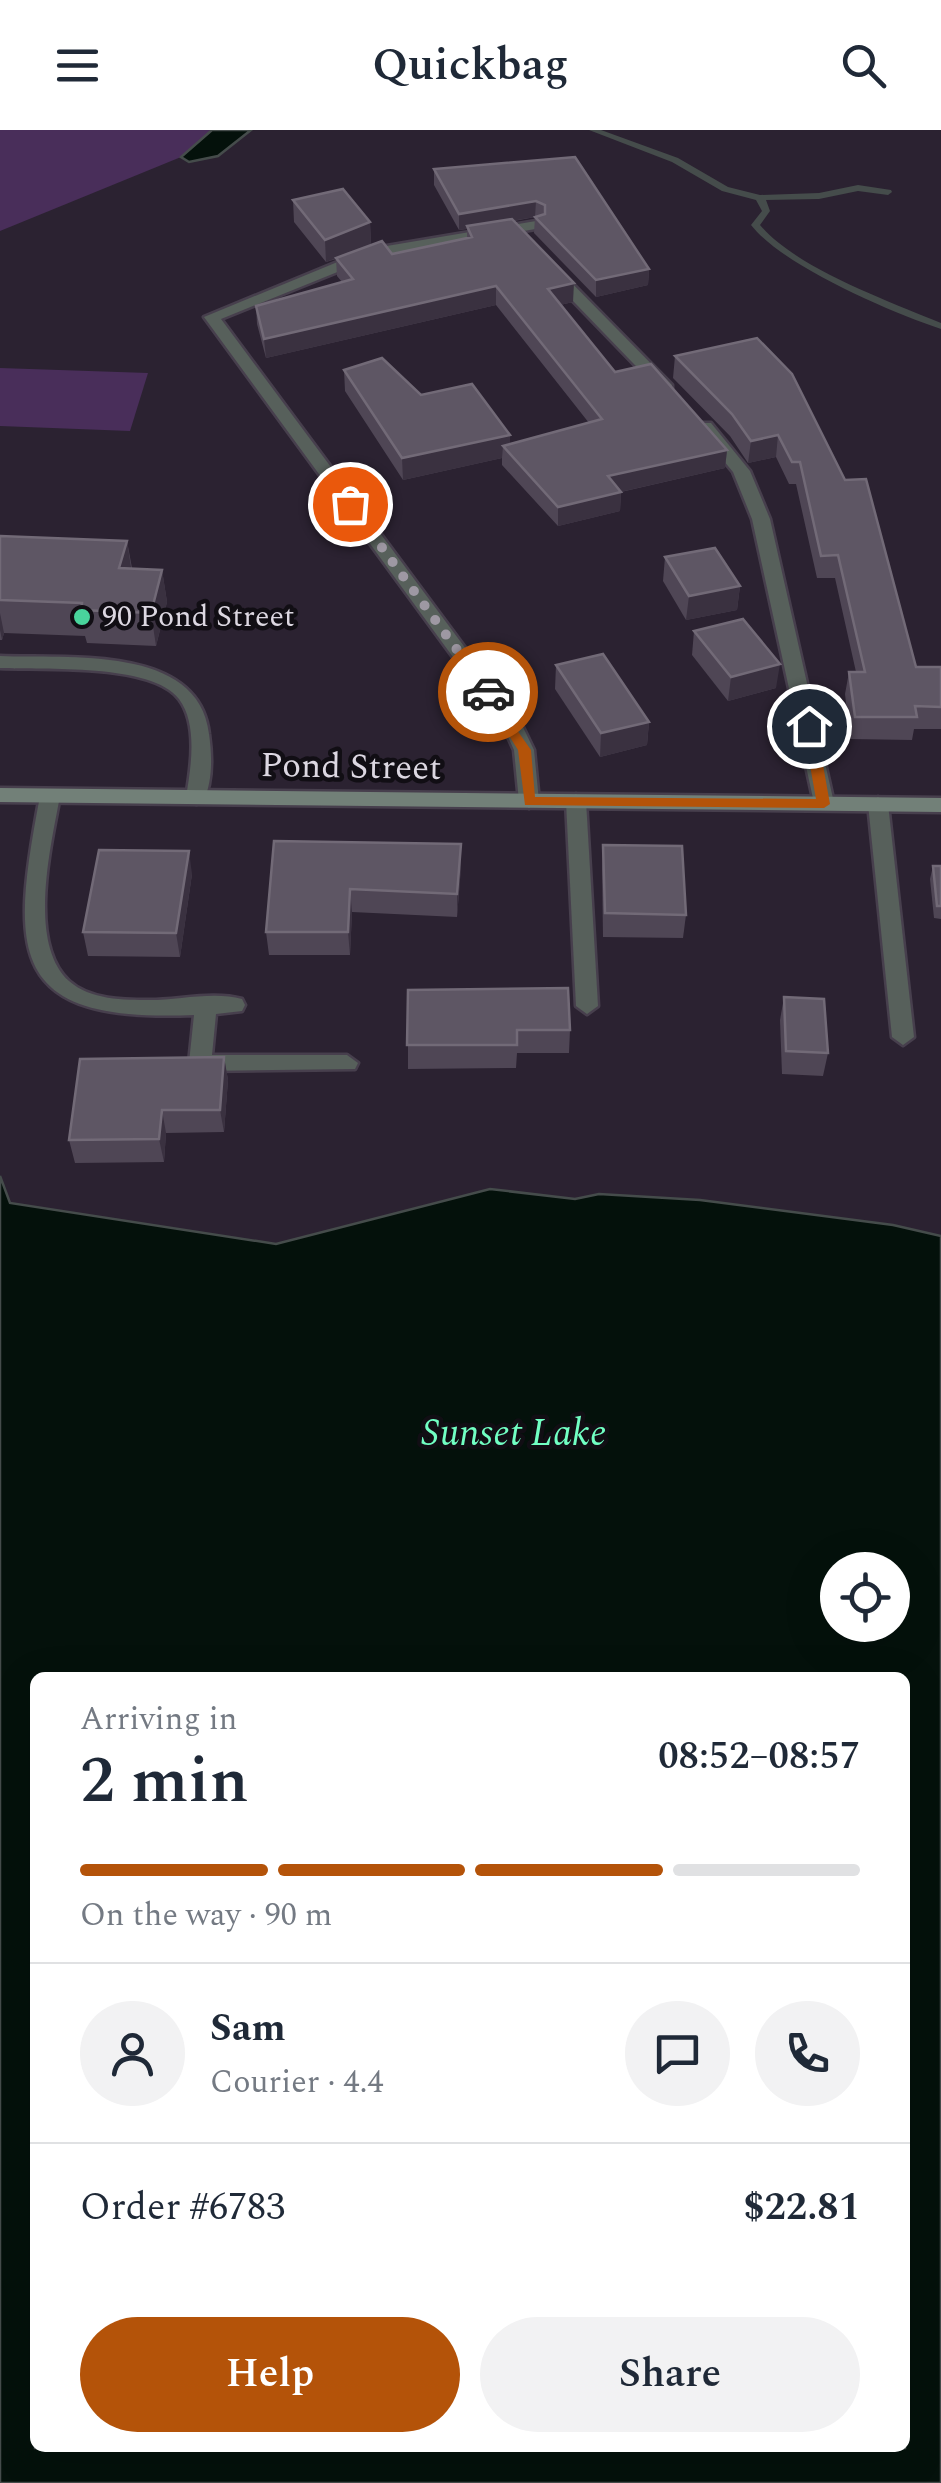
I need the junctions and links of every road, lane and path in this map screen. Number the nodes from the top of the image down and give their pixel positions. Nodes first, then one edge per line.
1 (536, 225) edge
2 (516, 228) junction
3 (0, 662) edge
4 (0, 795) edge
5 (50, 796) junction
6 (196, 797) junction
7 (576, 801) junction
8 (529, 802) junction
9 (824, 804) junction
10 (878, 804) junction
11 (941, 805) edge
12 (206, 1005) junction
13 (234, 1005) dead end
14 (588, 1006) dead end
15 (903, 1038) dead end
16 (347, 1063) dead end

1 - 2 street
2 - 8 street
2 - 9 street
3 - 6 street
4 - 5 main road, Pond Street
5 - 6 main road, Pond Street
5 - 12 street
6 - 8 main road, Pond Street
7 - 8 main road, Pond Street
7 - 9 main road, Pond Street
7 - 14 street
9 - 10 main road, Pond Street
10 - 11 main road, Pond Street
10 - 15 street
12 - 13 street
12 - 16 street

